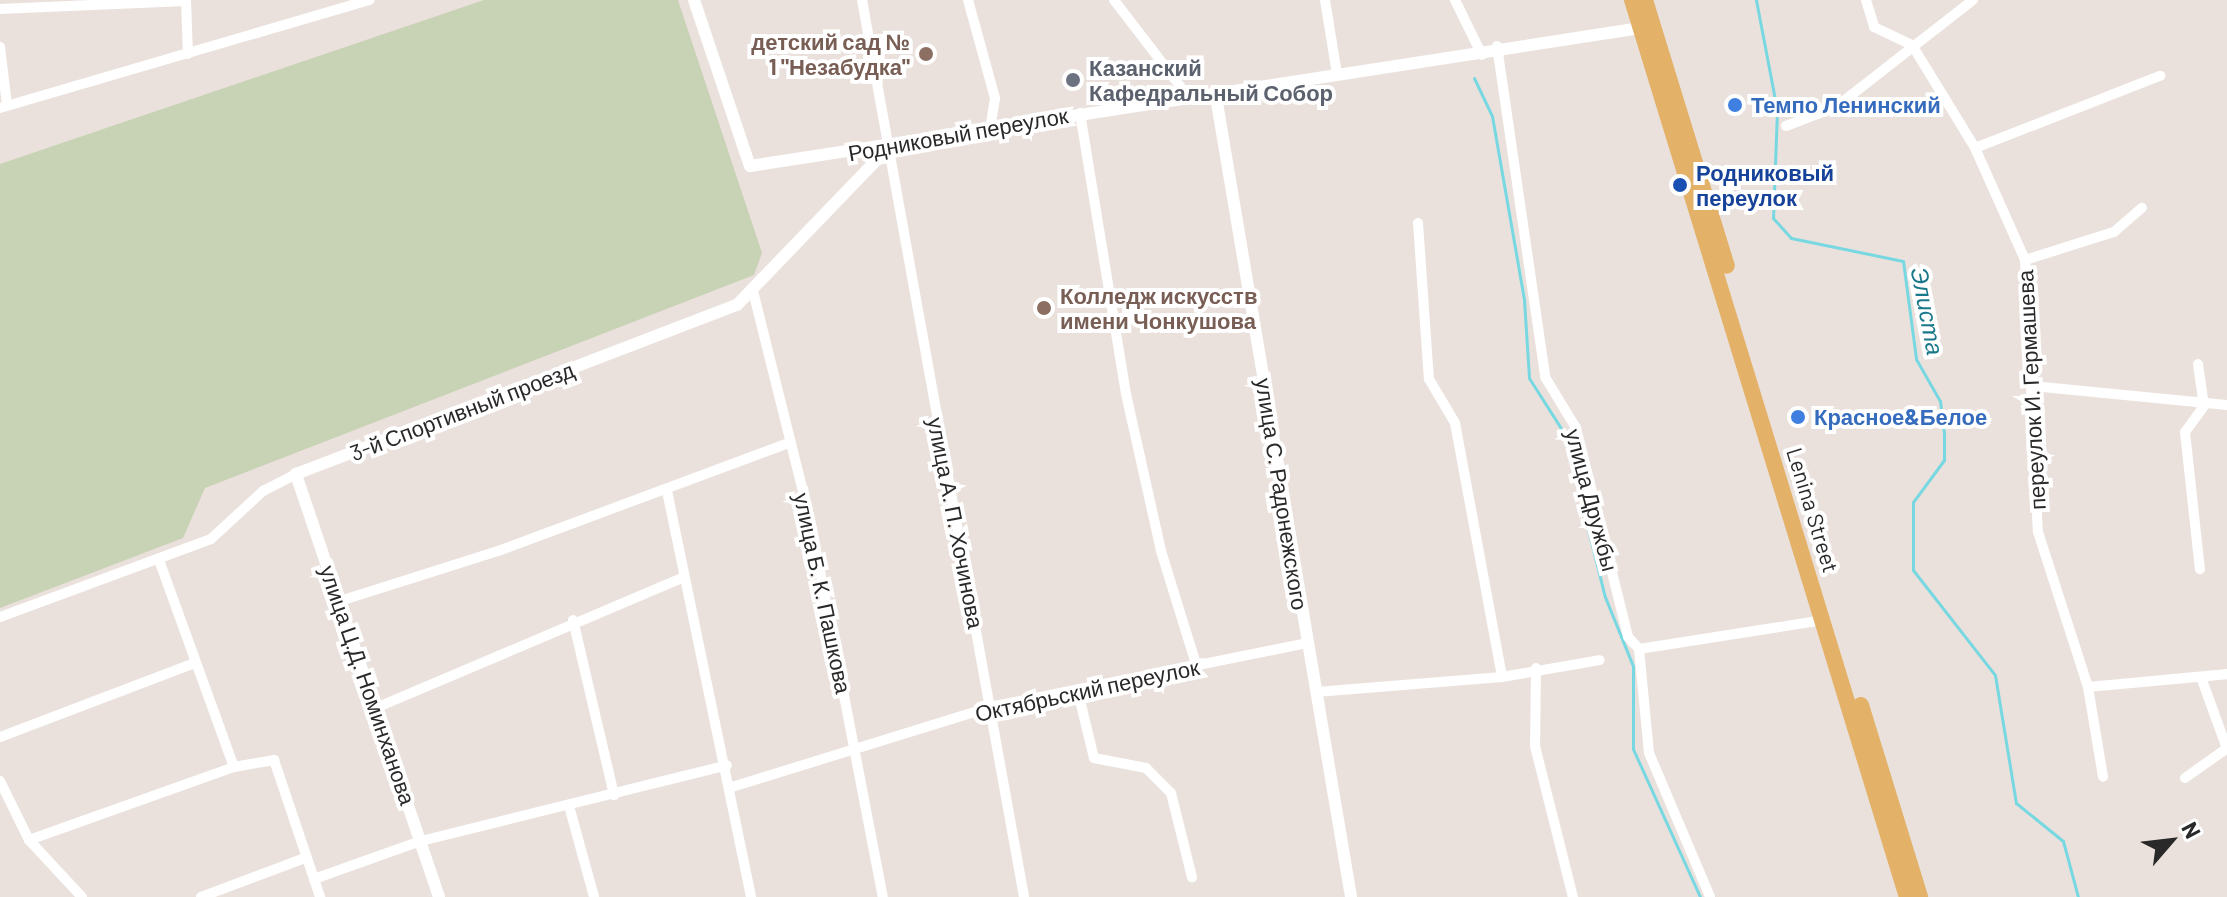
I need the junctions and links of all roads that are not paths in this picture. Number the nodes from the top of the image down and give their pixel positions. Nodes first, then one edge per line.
1 (186, 0) edge
2 (370, 0) edge
3 (694, 0) edge
4 (862, 0) edge
5 (968, 0) edge
6 (1114, 0) edge
7 (1325, 0) edge
8 (1455, 0) edge
9 (1632, 0) edge
10 (1645, 0) edge
11 (1866, 0) edge
12 (1973, 0) edge
13 (347, 3) edge
14 (0, 9) edge
15 (1646, 26) junction
16 (1912, 45) junction
17 (1497, 46) junction
18 (0, 47) edge
19 (188, 54) junction
20 (1482, 55) junction
21 (1337, 74) junction
22 (2160, 76) dead end
23 (1215, 91) junction
24 (1187, 95) junction
25 (3, 107) edge
26 (1080, 113) junction
27 (1786, 126) dead end
28 (990, 128) junction
29 (1975, 148) junction
30 (886, 150) junction
31 (2142, 208) dead end
32 (1418, 223) dead end
33 (2025, 260) junction
34 (753, 291) junction
35 (2198, 364) dead end
36 (2032, 386) junction
37 (2227, 405) edge
38 (2204, 406) junction
39 (791, 442) junction
40 (296, 474) junction
41 (667, 491) junction
42 (159, 560) junction
43 (2200, 569) dead end
44 (685, 577) junction
45 (340, 601) junction
46 (0, 617) edge
47 (573, 620) junction
48 (1825, 620) junction
49 (1307, 643) junction
50 (1639, 649) junction
51 (1600, 660) dead end
52 (195, 663) junction
53 (1197, 667) junction
54 (1536, 668) junction
55 (2227, 674) edge
56 (1502, 677) junction
57 (2201, 677) junction
58 (2088, 687) junction
59 (1078, 692) junction
60 (1316, 692) junction
61 (378, 707) junction
62 (990, 707) junction
63 (0, 737) edge
64 (2226, 749) edge
65 (855, 751) junction
66 (727, 765) junction
67 (234, 767) junction
68 (2103, 777) dead end
69 (2185, 778) dead end
70 (0, 781) edge
71 (732, 787) junction
72 (614, 795) junction
73 (569, 806) junction
74 (29, 840) junction
75 (421, 841) junction
76 (305, 858) junction
77 (1192, 877) dead end
78 (314, 879) junction
79 (82, 897) edge
80 (201, 897) edge
81 (320, 897) edge
82 (439, 897) edge
83 (594, 897) edge
84 (751, 897) edge
85 (883, 897) edge
86 (1024, 897) edge
87 (1351, 897) edge
88 (1573, 897) edge
89 (1710, 897) edge
90 (1907, 897) edge
91 (1920, 897) edge

1 - 14 street
1 - 19 street
2 - 13 street
3 - 30 street, Родниковый переулок
4 - 30 street, улица А. П. Хочинова
5 - 28 street
6 - 24 street
7 - 21 street
8 - 20 street
9 - 15 main road, Lenina Street
10 - 15 main road, Lenina Street
11 - 16 street
12 - 16 street
13 - 19 street
15 - 17 street, Родниковый переулок
15 - 48 main road, Lenina Street
15 - 91 main road, Lenina Street
16 - 27 street
16 - 29 street, переулок И. Гермашева
17 - 20 street, Родниковый переулок
17 - 50 street, улица Дружбы
18 - 25 street
19 - 25 street
20 - 21 street, Родниковый переулок
21 - 23 street, Родниковый переулок
22 - 29 street
23 - 24 street, Родниковый переулок
23 - 49 street, улица С. Радонежского
24 - 26 street, Родниковый переулок
26 - 28 street, Родниковый переулок
26 - 53 street
28 - 30 street, Родниковый переулок
29 - 33 street, переулок И. Гермашева
30 - 34 street, 3-й Спортивный проезд
30 - 62 street, улица А. П. Хочинова
31 - 33 street
32 - 56 street
33 - 36 street, переулок И. Гермашева
34 - 39 street, улица Б. К. Пашкова
34 - 40 street, 3-й Спортивный проезд
35 - 38 street
36 - 38 street
36 - 58 street, переулок И. Гермашева
37 - 38 street
38 - 43 street
39 - 41 street
39 - 65 street, улица Б. К. Пашкова
40 - 42 street, 3-й Спортивный проезд
40 - 45 street, улица Ц.Д. Номинханова
41 - 44 street
41 - 45 street
42 - 46 street, 3-й Спортивный проезд
42 - 52 street
44 - 47 street
44 - 66 street
45 - 61 street, улица Ц.Д. Номинханова
47 - 61 street
47 - 72 street
48 - 50 street
48 - 90 main road, Lenina Street
49 - 53 street, Октябрьский переулок
49 - 60 street, улица С. Радонежского
50 - 89 street, улица Дружбы
51 - 54 street
52 - 63 street
52 - 67 street
53 - 59 street, Октябрьский переулок
54 - 56 street
54 - 88 street
55 - 57 street
56 - 60 street
57 - 58 street
57 - 64 street
58 - 68 street, переулок И. Гермашева
59 - 62 street, Октябрьский переулок
59 - 77 street
60 - 87 street, улица С. Радонежского
61 - 75 street, улица Ц.Д. Номинханова
62 - 65 street, Октябрьский переулок
62 - 86 street, улица А. П. Хочинова
64 - 69 street
65 - 71 street, Октябрьский переулок
65 - 85 street, улица Б. К. Пашкова
66 - 71 street
66 - 72 street
67 - 74 street
67 - 76 street
70 - 74 street
71 - 84 street
72 - 73 street
73 - 75 street
73 - 83 street
74 - 79 street
75 - 78 street
75 - 82 street, улица Ц.Д. Номинханова
76 - 78 street
76 - 80 street
78 - 81 street

